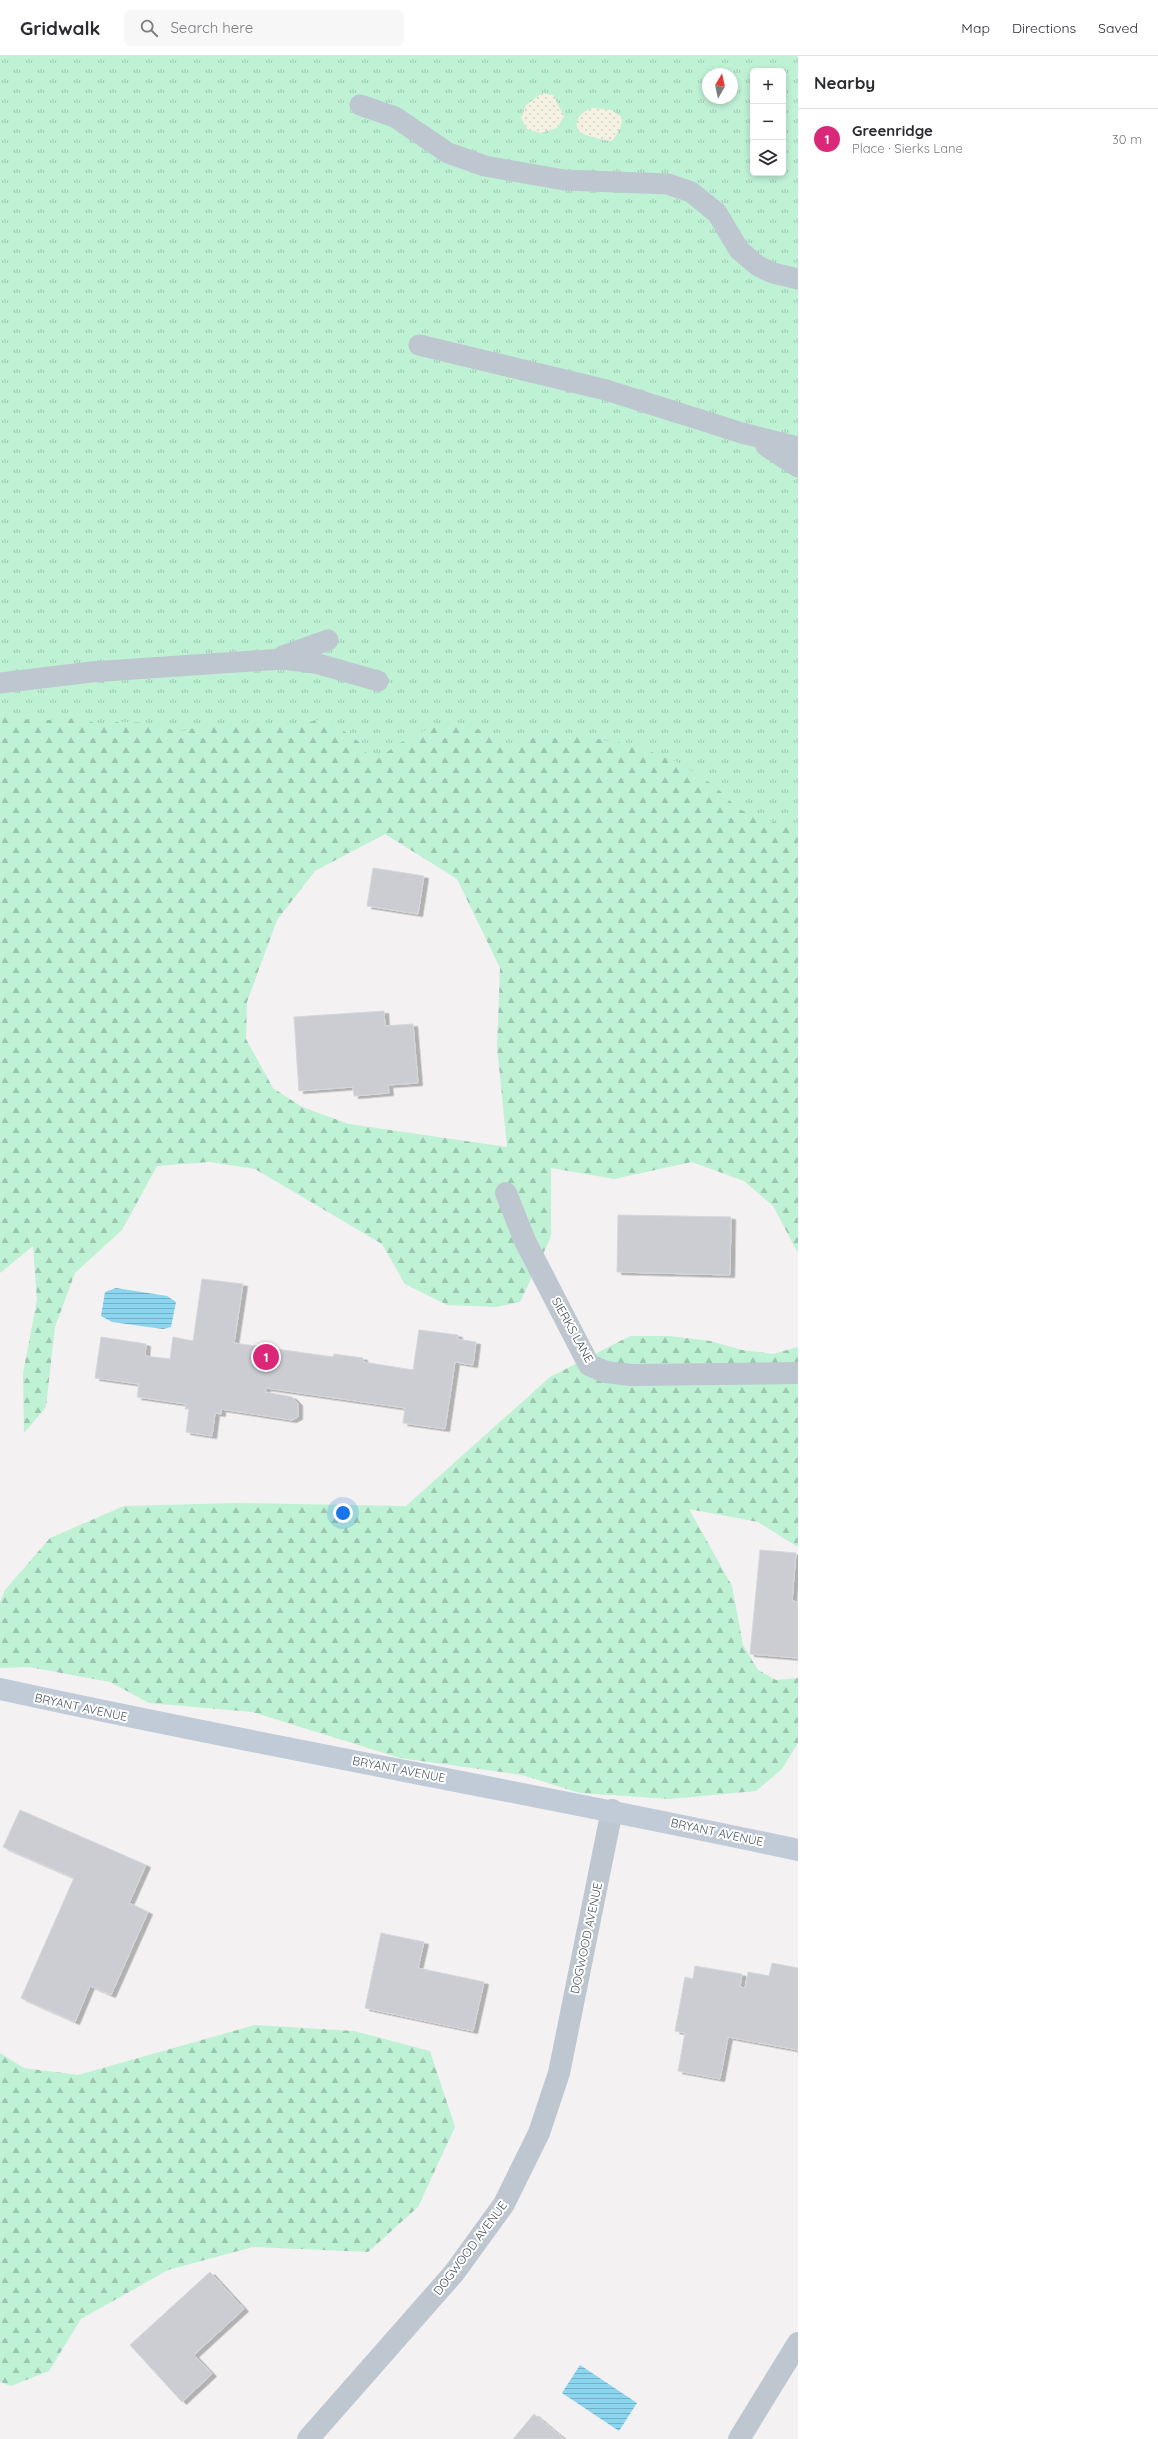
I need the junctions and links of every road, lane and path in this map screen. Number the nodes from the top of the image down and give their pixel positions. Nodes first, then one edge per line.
1 (360, 105) dead end
2 (798, 279) edge
3 (419, 345) dead end
4 (742, 433) junction
5 (798, 447) edge
6 (798, 467) edge
7 (328, 640) dead end
8 (266, 660) junction
9 (378, 681) dead end
10 (0, 683) edge
11 (506, 1193) dead end
12 (798, 1373) edge
13 (0, 1689) edge
14 (612, 1810) junction
15 (798, 1850) edge
16 (798, 2343) edge
17 (308, 2439) edge
18 (739, 2439) edge

1 - 2 lane
3 - 4 lane
4 - 5 lane
4 - 6 lane
7 - 8 lane
8 - 9 lane
8 - 10 lane
11 - 12 street, SIERKS LANE
13 - 14 main road, BRYANT AVENUE
14 - 15 main road, BRYANT AVENUE
14 - 17 street, DOGWOOD AVENUE
16 - 18 street

